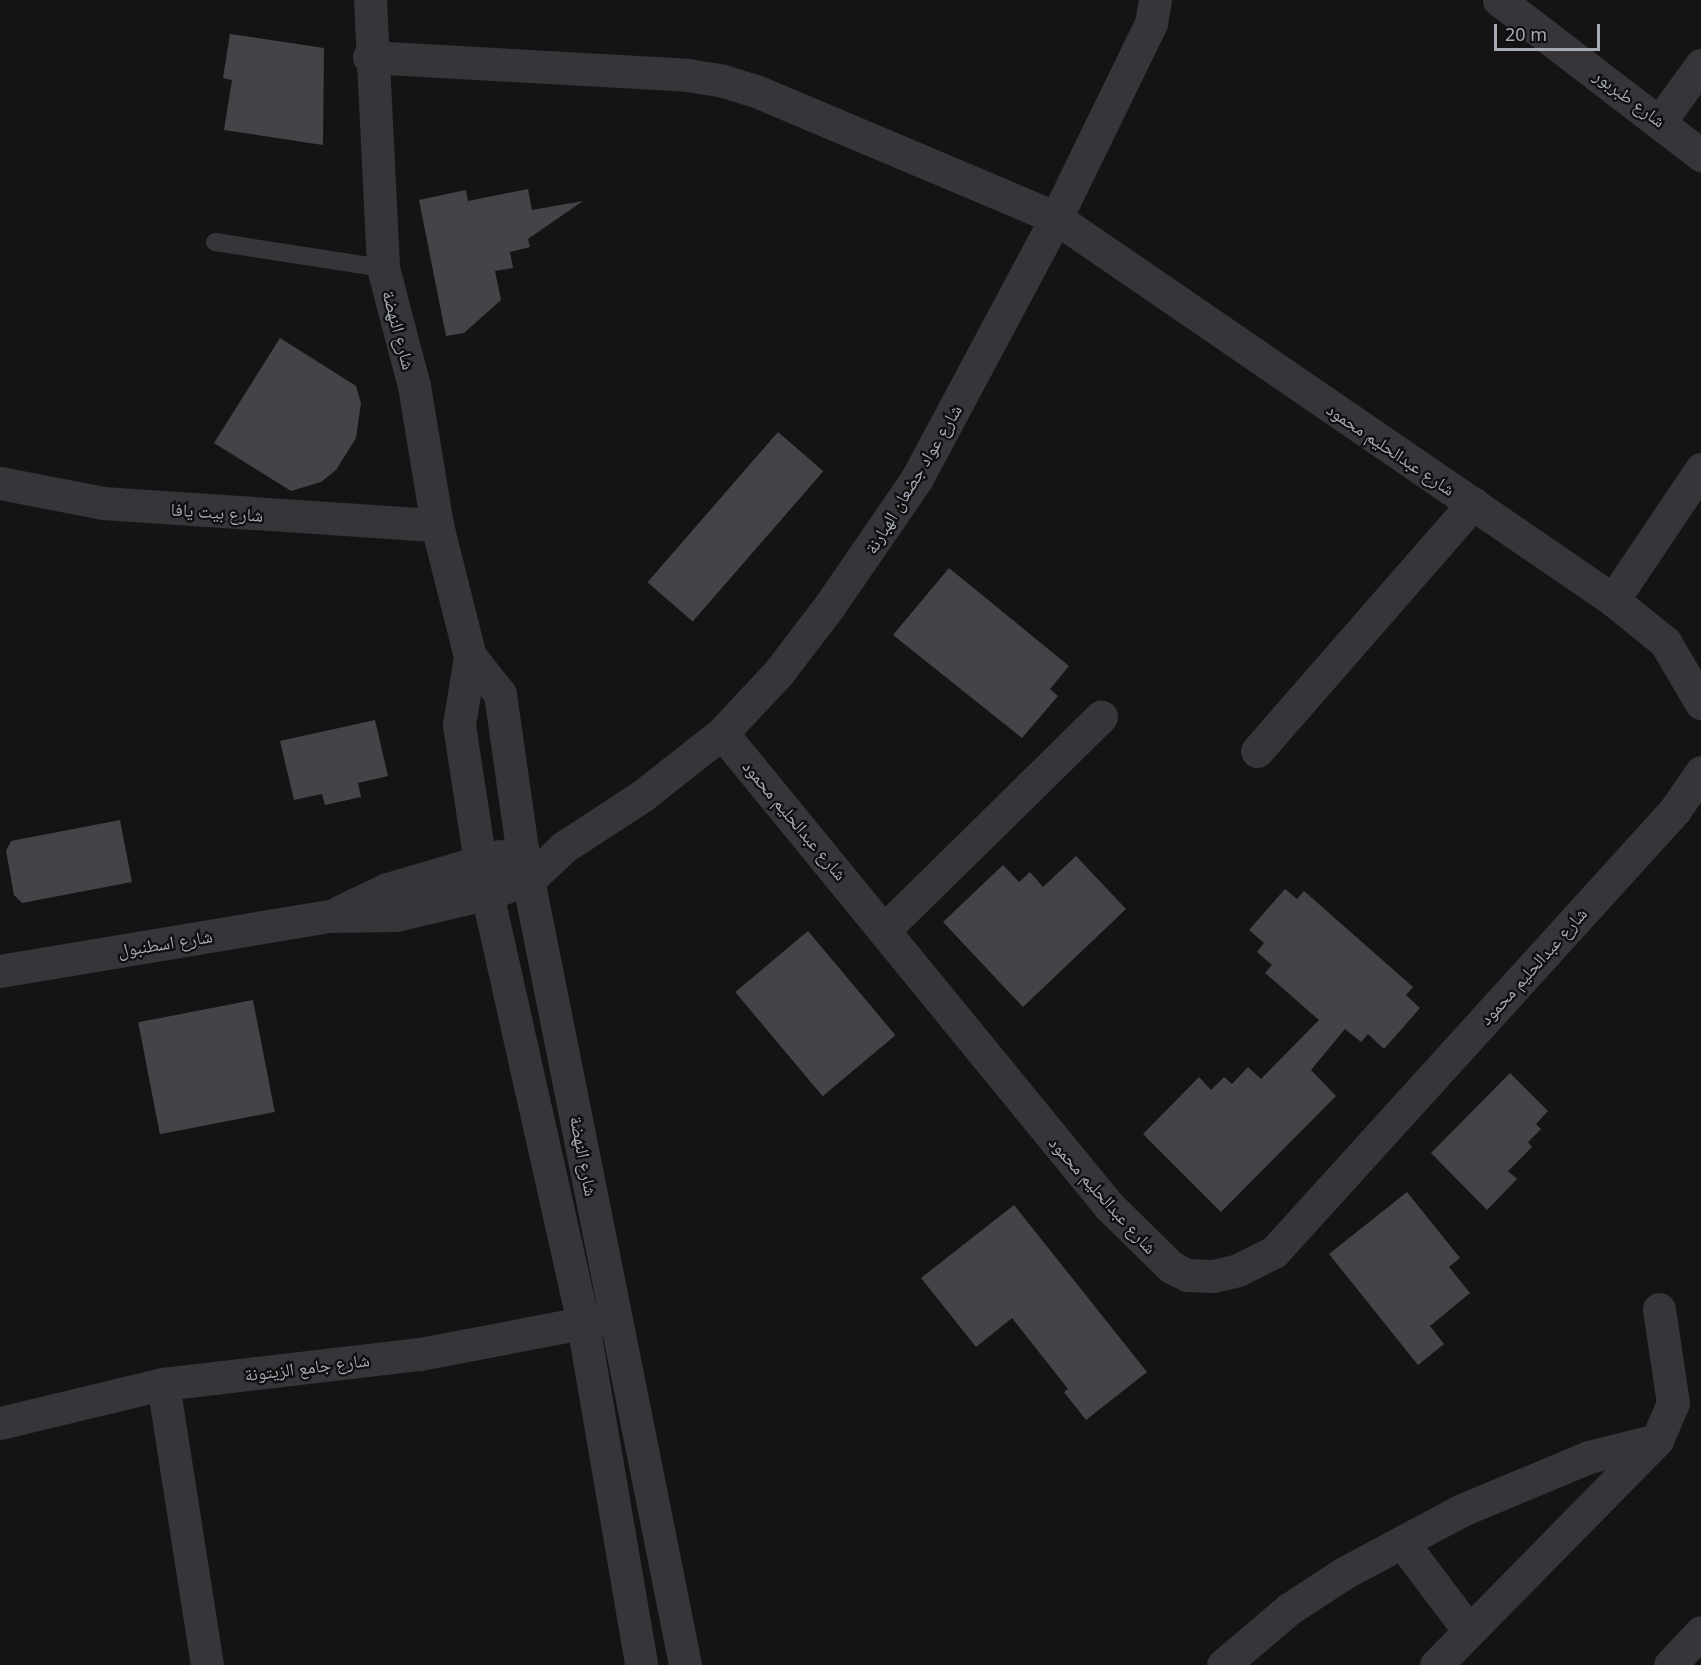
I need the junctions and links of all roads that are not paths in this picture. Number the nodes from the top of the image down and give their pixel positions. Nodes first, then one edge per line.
1 (370, 0) edge
2 (1512, 4) edge
3 (1160, 8) edge
4 (369, 57) junction
5 (1701, 65) edge
6 (1661, 120) junction
7 (1701, 155) edge
8 (1056, 218) junction
9 (215, 242) dead end
10 (383, 268) junction
11 (1701, 469) edge
12 (0, 483) edge
13 (1473, 503) junction
14 (437, 525) junction
15 (1613, 600) junction
16 (470, 656) junction
17 (1701, 703) edge
18 (1101, 717) dead end
19 (722, 733) junction
20 (1257, 751) dead end
21 (1701, 772) edge
22 (480, 862) junction
23 (526, 864) junction
24 (489, 893) junction
25 (330, 916) junction
26 (885, 929) junction
27 (0, 971) edge
28 (1659, 1309) dead end
29 (616, 1317) junction
30 (583, 1324) junction
31 (163, 1384) junction
32 (0, 1423) edge
33 (1657, 1440) junction
34 (1402, 1542) junction
35 (1469, 1631) junction
36 (1701, 1632) edge
37 (207, 1665) edge
38 (641, 1665) edge
39 (684, 1665) edge
40 (1222, 1665) edge
41 (1436, 1665) edge
42 (1670, 1665) edge

1 - 4 street, شارع النهضة
2 - 6 street, شارع طبربور
3 - 8 street, شارع عواد جضعان الهبارنة
4 - 8 street, شارع عبدالحليم محمود
4 - 10 street, شارع النهضة
5 - 6 street
6 - 7 street, شارع طبربور
8 - 13 street, شارع عبدالحليم محمود
8 - 19 street, شارع عواد جضعان الهبارنة
9 - 10 lane
10 - 14 street, شارع النهضة
11 - 15 street
12 - 14 street, شارع بيت يافا
13 - 15 street, شارع عبدالحليم محمود
13 - 20 street
14 - 16 street, شارع النهضة
15 - 17 street, شارع عبدالحليم محمود
16 - 22 street, شارع النهضة
16 - 23 street, شارع النهضة
18 - 26 street
19 - 23 street, شارع عواد جضعان الهبارنة
19 - 26 street, شارع عبدالحليم محمود
21 - 26 street, شارع عبدالحليم محمود
22 - 23 street, شارع عواد جضعان الهبارنة
22 - 24 street, شارع النهضة
22 - 25 street, شارع اسطنبول
23 - 24 street, شارع عواد جضعان الهبارنة
23 - 29 street, شارع النهضة
24 - 25 street, شارع اسطنبول
24 - 30 street, شارع النهضة
25 - 27 street, شارع اسطنبول
28 - 33 street
29 - 30 street, شارع جامع الزيتونة
29 - 39 street, شارع النهضة
30 - 31 street, شارع جامع الزيتونة
30 - 38 street, شارع النهضة
31 - 32 street, شارع جامع الزيتونة
31 - 37 street
33 - 34 street
33 - 35 street
34 - 35 street
34 - 40 street
35 - 41 street
36 - 42 street

